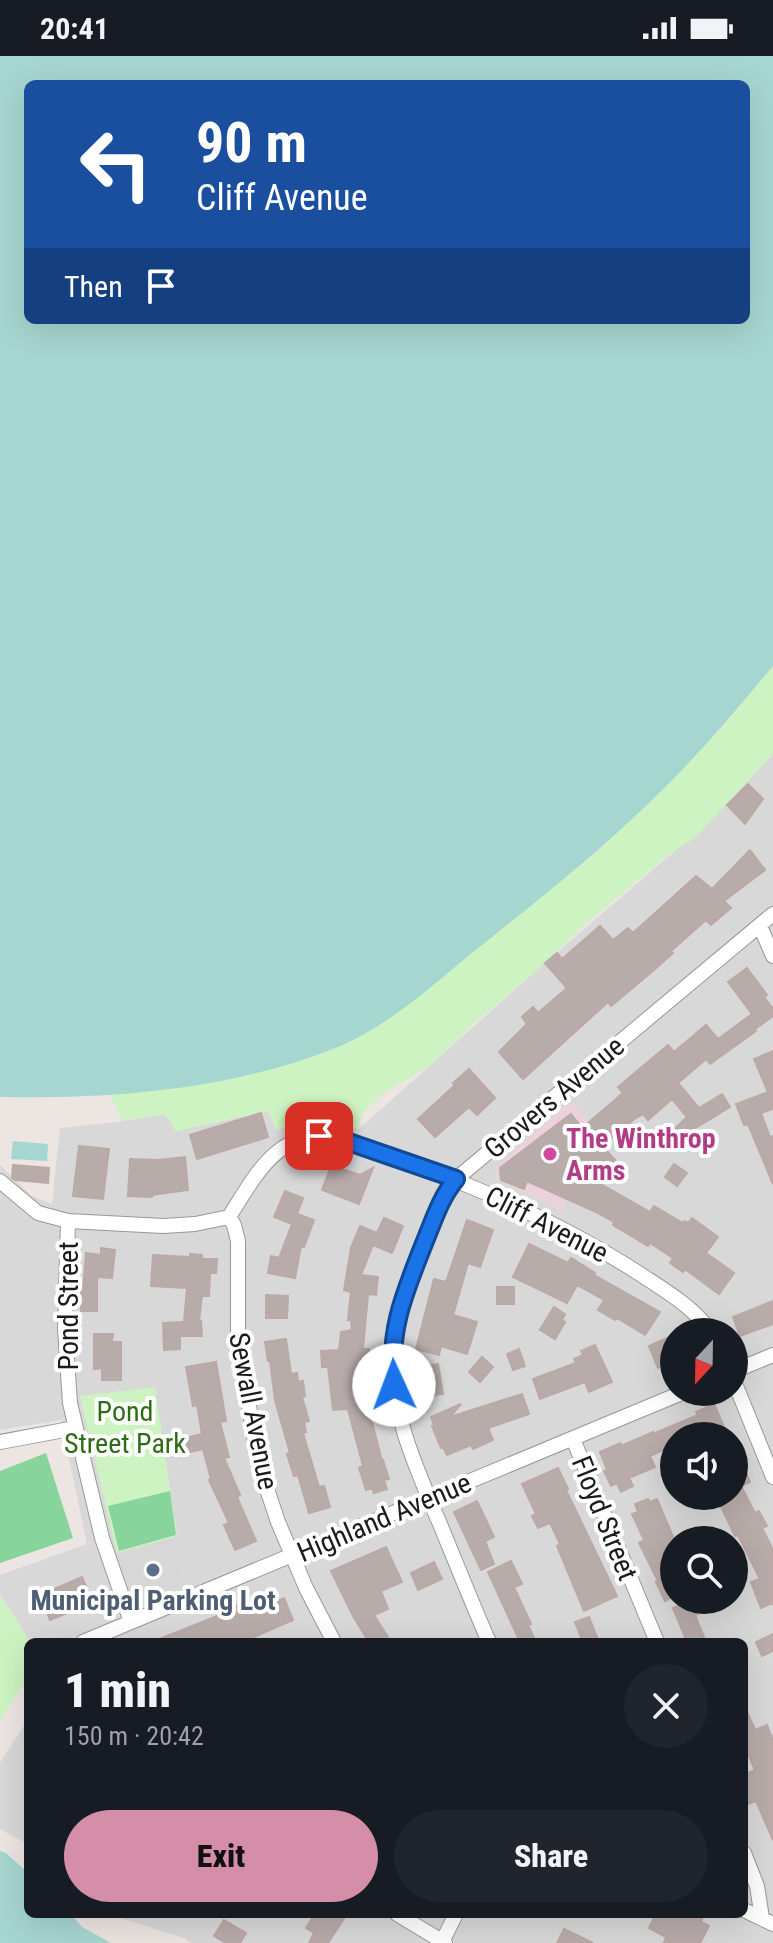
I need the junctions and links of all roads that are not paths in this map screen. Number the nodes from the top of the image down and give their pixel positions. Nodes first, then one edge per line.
1 (773, 914) edge
2 (760, 926) junction
3 (773, 956) edge
4 (456, 1179) junction
5 (0, 1181) edge
6 (229, 1217) junction
7 (68, 1221) junction
8 (699, 1318) edge
9 (773, 1355) edge
10 (748, 1365) edge
11 (660, 1402) edge
12 (744, 1406) edge
13 (75, 1428) junction
14 (573, 1439) junction
15 (0, 1442) edge
16 (773, 1477) edge
17 (429, 1498) junction
18 (292, 1555) junction
19 (131, 1622) junction
20 (93, 1638) edge
21 (332, 1638) edge
22 (487, 1638) edge
23 (655, 1638) edge
24 (748, 1863) edge
25 (748, 1912) edge
26 (404, 1918) edge
27 (454, 1918) edge
28 (767, 1921) edge
29 (444, 1942) edge

1 - 2 street, Grovers Avenue
2 - 3 street
2 - 4 street, Grovers Avenue
4 - 6 street, Cliff Avenue
4 - 8 street, Cliff Avenue
4 - 17 street, Grovers Avenue
5 - 7 street
6 - 7 street
6 - 18 street, Sewall Avenue
7 - 13 street, Pond Street
9 - 10 street
11 - 14 street, Highland Avenue
12 - 16 street
13 - 15 street
13 - 19 street, Pond Street
14 - 17 street, Highland Avenue
14 - 23 street, Floyd Street
17 - 18 street, Highland Avenue
17 - 22 street, Grovers Avenue
18 - 19 street, Highland Avenue
18 - 21 street, Sewall Avenue
19 - 20 street, Highland Avenue
24 - 28 street
25 - 28 street
26 - 29 street
27 - 29 street

